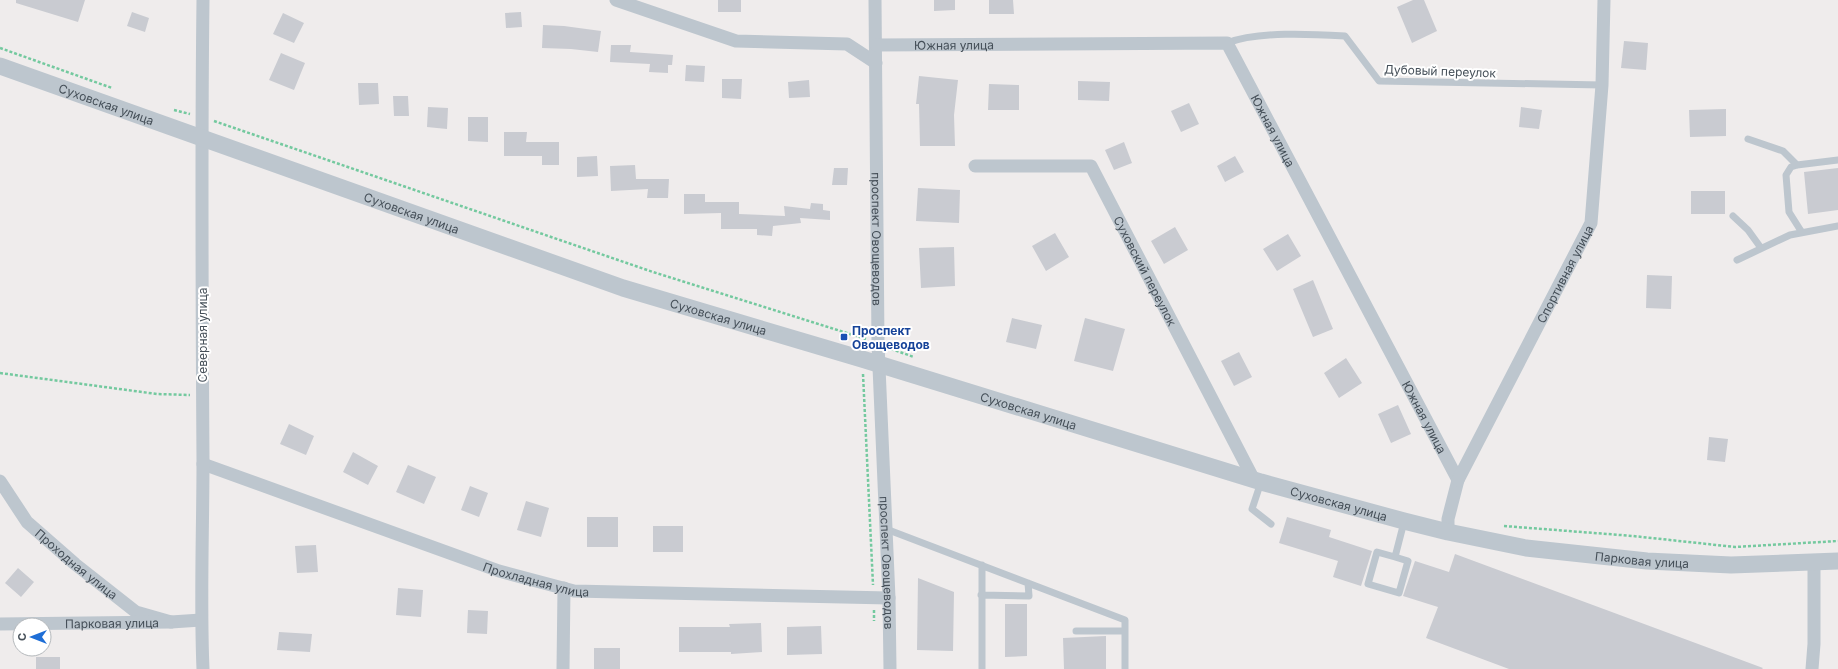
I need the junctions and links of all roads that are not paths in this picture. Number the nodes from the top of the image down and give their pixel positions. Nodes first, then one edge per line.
1 (204, 0) edge
2 (616, 0) edge
3 (875, 0) edge
4 (1604, 0) edge
5 (1228, 43) junction
6 (876, 46) junction
7 (876, 63) junction
8 (0, 66) edge
9 (1602, 85) junction
10 (202, 137) junction
11 (1748, 139) dead end
12 (1838, 160) edge
13 (975, 166) dead end
14 (1797, 166) junction
15 (1733, 216) dead end
16 (1838, 226) edge
17 (1801, 231) junction
18 (1760, 248) junction
19 (1737, 260) dead end
20 (878, 364) junction
21 (202, 464) junction
22 (1458, 480) junction
23 (0, 481) edge
24 (1258, 481) junction
25 (1404, 521) junction
26 (1271, 524) dead end
27 (886, 529) junction
28 (1448, 532) junction
29 (1395, 557) junction
30 (1838, 561) edge
31 (1814, 562) junction
32 (982, 565) junction
33 (1028, 583) junction
34 (564, 588) junction
35 (981, 595) junction
36 (889, 598) junction
37 (201, 620) junction
38 (171, 622) junction
39 (0, 624) edge
40 (1076, 631) dead end
41 (1124, 631) junction
42 (203, 669) edge
43 (562, 669) edge
44 (890, 669) edge
45 (982, 669) edge
46 (1125, 669) edge
47 (1812, 669) edge

1 - 10 street, Северная улица
2 - 7 street
3 - 6 street, проспект Овощеводов
4 - 9 street, Спортивная улица
5 - 6 street, Южная улица
5 - 9 lane, Дубовый переулок
5 - 22 street, Южная улица
6 - 7 street, проспект Овощеводов
7 - 20 street, проспект Овощеводов
8 - 10 street, Суховская улица
9 - 22 street, Спортивная улица
10 - 20 street, Суховская улица
10 - 21 street, Северная улица
11 - 14 lane
12 - 14 lane
13 - 24 street, Суховский переулок
14 - 17 lane
15 - 18 lane
16 - 17 lane
17 - 18 lane
18 - 19 lane
20 - 24 street, Суховская улица
20 - 27 street, проспект Овощеводов
21 - 34 street, Прохладная улица
21 - 37 street, Северная улица
22 - 28 street
23 - 38 street, Проходная улица
24 - 25 street, Суховская улица
24 - 26 lane
25 - 28 street, Суховская улица
25 - 29 lane
27 - 32 lane
27 - 36 street, проспект Овощеводов
28 - 31 street, Парковая улица
29 - 29 lane
30 - 31 street, Парковая улица
31 - 47 street
32 - 33 lane
32 - 35 lane
33 - 35 lane
33 - 41 lane
34 - 36 street, Прохладная улица
34 - 43 street
35 - 45 lane
36 - 44 street, проспект Овощеводов
37 - 38 street, Парковая улица
37 - 42 street, Северная улица
38 - 39 street, Парковая улица
40 - 41 lane
41 - 46 lane

